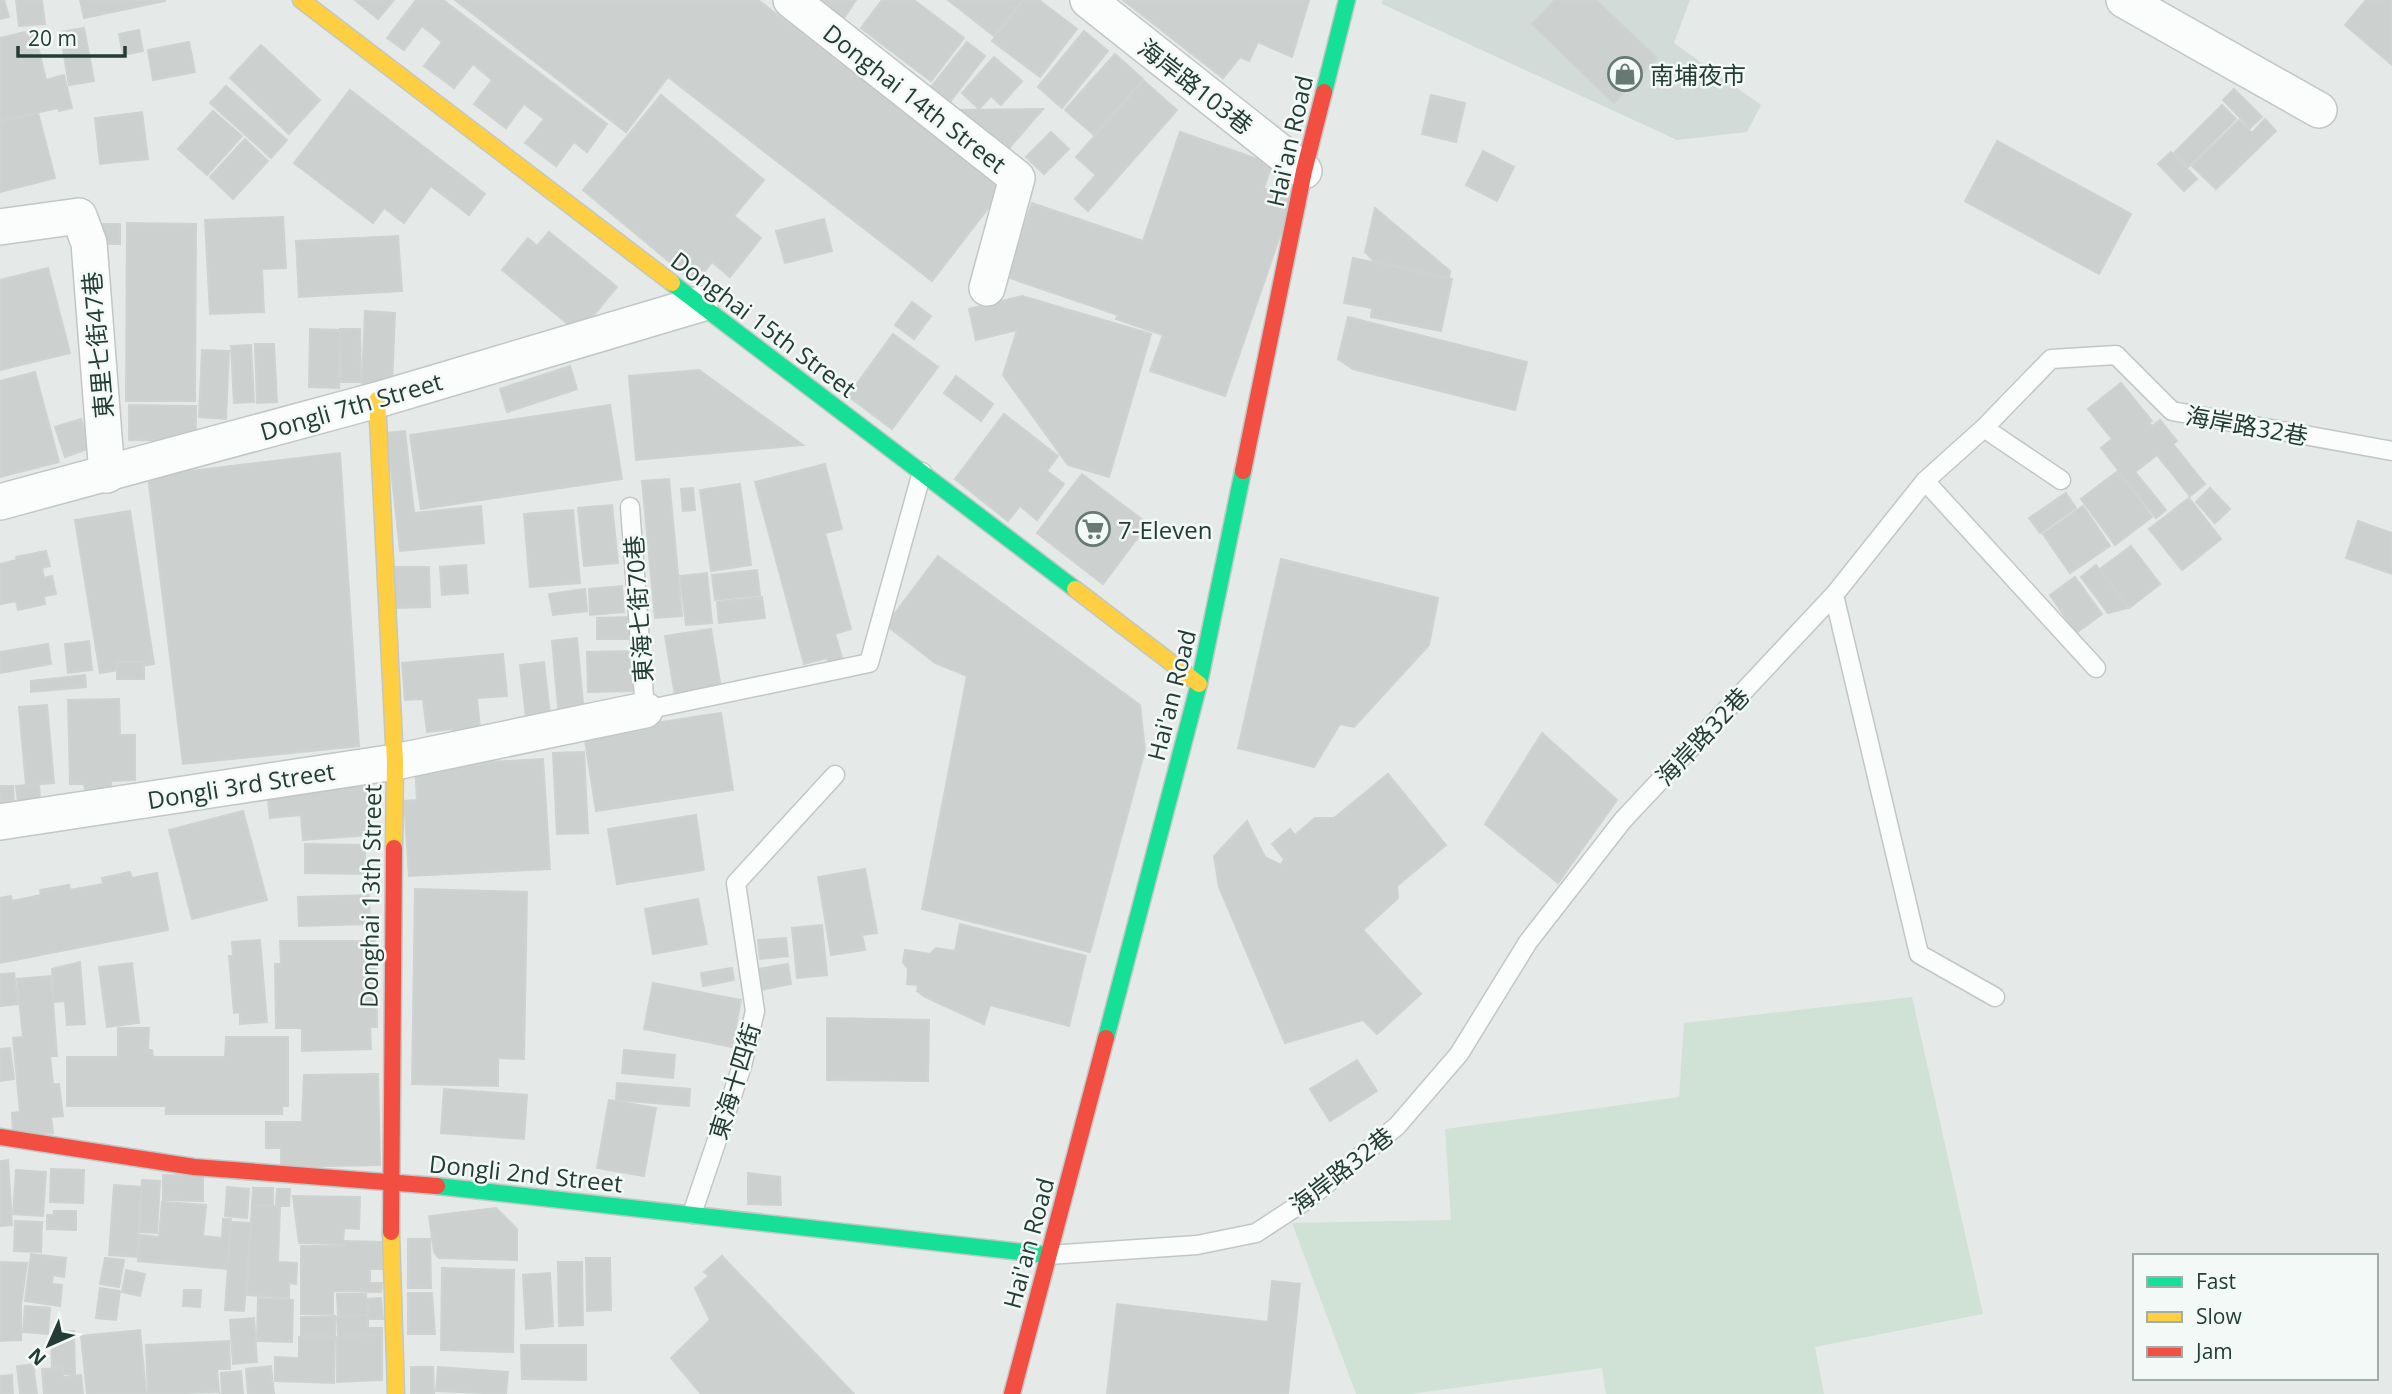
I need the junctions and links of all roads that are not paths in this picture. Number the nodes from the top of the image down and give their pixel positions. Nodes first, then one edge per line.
1 (791, 0) edge
2 (1088, 0) edge
3 (1347, 0) edge
4 (2124, 0) edge
5 (319, 5) edge
6 (2319, 110) dead end
7 (1304, 172) junction
8 (0, 227) edge
9 (987, 288) dead end
10 (700, 303) junction
11 (377, 400) junction
12 (1984, 428) junction
13 (2392, 451) edge
14 (922, 472) junction
15 (107, 475) junction
16 (2061, 480) dead end
17 (1925, 481) junction
18 (0, 502) edge
19 (631, 507) dead end
20 (1834, 594) junction
21 (2096, 668) dead end
22 (1199, 684) junction
23 (645, 710) junction
24 (395, 762) junction
25 (835, 775) dead end
26 (0, 822) edge
27 (1995, 997) dead end
28 (0, 1138) edge
29 (388, 1181) junction
30 (692, 1214) junction
31 (1048, 1255) junction
32 (396, 1394) edge
33 (1012, 1394) edge

1 - 9 street, Donghai 14th Street
2 - 7 street, 海岸路103巷
3 - 7 street, Hai'an Road
4 - 6 street
5 - 10 street, Donghai 15th Street
7 - 22 street, Hai'an Road
8 - 15 street, 東里七街47巷
10 - 11 street, Dongli 7th Street
10 - 14 street, Donghai 15th Street
11 - 15 street, Dongli 7th Street
11 - 24 street, Donghai 13th Street
12 - 13 lane, 海岸路32巷
12 - 16 lane
12 - 17 lane, 海岸路32巷
14 - 22 street, Donghai 15th Street
14 - 23 lane
15 - 18 street, Dongli 7th Street
17 - 20 lane, 海岸路32巷
17 - 21 lane
19 - 23 lane, 東海七街70巷
20 - 27 lane
20 - 31 lane, 海岸路32巷
22 - 31 street, Hai'an Road
23 - 24 street, Dongli 3rd Street
24 - 26 street, Dongli 3rd Street
24 - 29 street, Donghai 13th Street
25 - 30 lane, 東海十四街
28 - 29 street, Dongli 2nd Street
29 - 30 street, Dongli 2nd Street
29 - 32 street, Donghai 13th Street
30 - 31 street, Dongli 2nd Street
31 - 33 street, Hai'an Road

